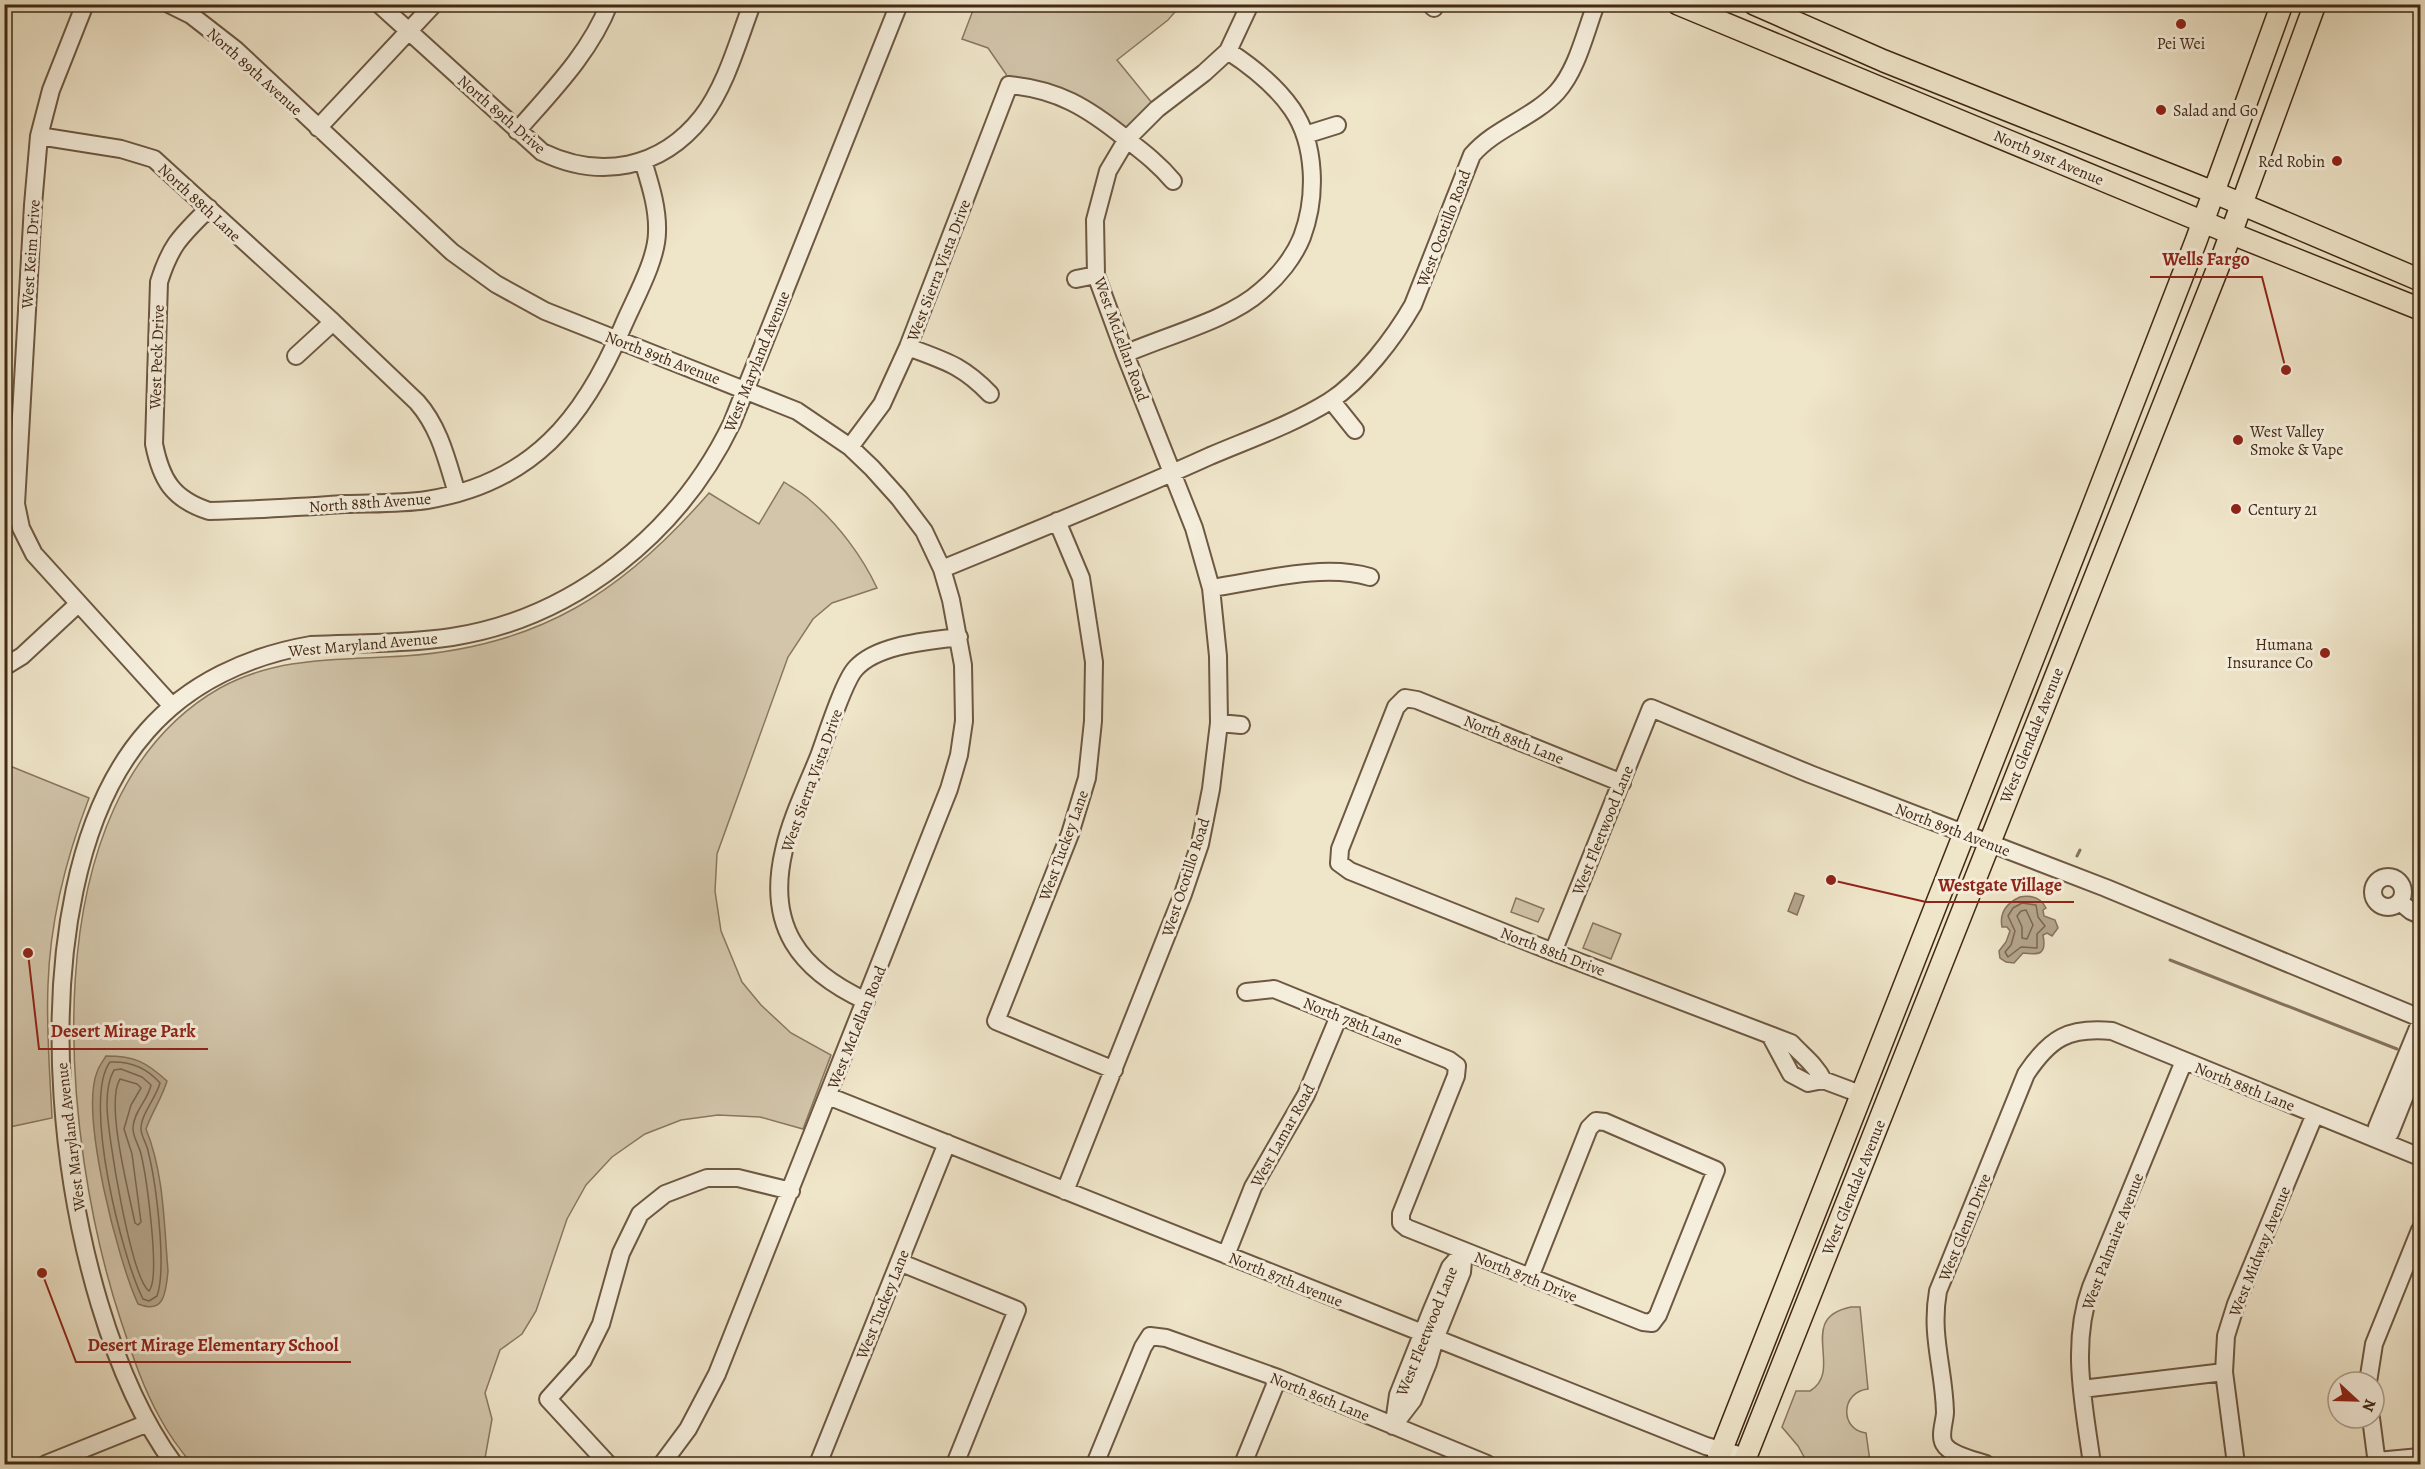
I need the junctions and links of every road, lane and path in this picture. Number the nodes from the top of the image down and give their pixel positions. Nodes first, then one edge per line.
1 (85, 4) edge
2 (169, 4) edge
3 (379, 4) edge
4 (434, 4) edge
5 (609, 4) edge
6 (752, 4) edge
7 (899, 4) edge
8 (1250, 4) edge
9 (1596, 4) edge
10 (1678, 4) edge
11 (1754, 4) edge
12 (2282, 4) edge
13 (2314, 4) edge
14 (410, 31) junction
15 (1227, 51) junction
16 (1929, 107) junction
17 (1337, 125) dead end
18 (2044, 125) junction
19 (318, 128) junction
20 (517, 130) junction
21 (1305, 135) junction
22 (39, 136) junction
23 (1127, 139) junction
24 (643, 161) junction
25 (1173, 181) dead end
26 (2213, 192) junction
27 (2241, 204) junction
28 (209, 208) junction
29 (2203, 222) junction
30 (2230, 233) junction
31 (1096, 275) junction
32 (1076, 279) dead end
33 (2421, 280) edge
34 (2421, 309) edge
35 (333, 322) junction
36 (618, 339) junction
37 (908, 347) junction
38 (1125, 354) junction
39 (296, 356) dead end
40 (746, 390) junction
41 (990, 394) dead end
42 (1331, 400) junction
43 (2124, 427) junction
44 (1354, 430) dead end
45 (850, 447) junction
46 (1174, 474) junction
47 (457, 493) junction
48 (196, 506) joint
49 (2088, 519) junction
50 (1057, 521) junction
51 (2111, 532) junction
52 (942, 569) junction
53 (1370, 577) dead end
54 (1211, 588) junction
55 (78, 604) junction
56 (2072, 630) junction
57 (959, 637) junction
58 (4, 666) edge
59 (172, 706) junction
60 (1652, 708) joint
61 (1219, 723) junction
62 (1241, 725) dead end
63 (1622, 783) junction
64 (1965, 834) junction
65 (1988, 843) junction
66 (1339, 863) joint
67 (2400, 902) dead end
68 (2421, 915) edge
69 (1553, 952) junction
70 (1246, 992) dead end
71 (866, 1000) junction
72 (1339, 1016) junction
73 (2421, 1018) edge
74 (2421, 1023) edge
75 (2068, 1034) joint
76 (1770, 1035) junction
77 (2421, 1058) edge
78 (1806, 1060) junction
79 (2184, 1061) junction
80 (1114, 1070) junction
81 (1791, 1074) junction
82 (1823, 1080) junction
83 (1863, 1095) junction
84 (828, 1096) junction
85 (1886, 1104) junction
86 (2315, 1114) junction
87 (2381, 1140) junction
88 (946, 1143) junction
89 (2421, 1157) edge
90 (791, 1191) junction
91 (1065, 1191) junction
92 (1401, 1223) joint
93 (2421, 1230) edge
94 (1464, 1251) junction
95 (1226, 1255) junction
96 (899, 1262) junction
97 (1530, 1277) junction
98 (1429, 1336) junction
99 (2370, 1370) edge
100 (2224, 1372) junction
101 (1278, 1378) junction
102 (2082, 1389) junction
103 (148, 1423) junction
104 (1393, 1426) junction
105 (2373, 1430) edge
106 (1719, 1457) edge
107 (2421, 1457) edge
108 (1459, 1459) edge
109 (1744, 1461) edge
110 (2377, 1463) edge
111 (46, 1464) edge
112 (174, 1464) edge
113 (608, 1464) edge
114 (662, 1464) edge
115 (818, 1464) edge
116 (955, 1464) edge
117 (1095, 1464) edge
118 (1244, 1464) edge
119 (1487, 1464) edge
120 (1986, 1464) edge
121 (2091, 1464) edge
122 (2236, 1464) edge

1 - 22 street, West Keim Drive
2 - 19 street, North 89th Avenue
3 - 14 street
4 - 14 street
5 - 20 street
6 - 24 street, North 89th Drive
7 - 40 street, West Maryland Avenue
8 - 15 street, West McLellan Road
9 - 42 street, West Ocotillo Road
10 - 16 main road, North 91st Avenue
11 - 18 main road, North 91st Avenue
12 - 26 main road, West Glendale Avenue
13 - 27 main road, West Glendale Avenue
14 - 19 street
14 - 20 street, North 89th Drive
15 - 21 street
15 - 23 street, West McLellan Road
16 - 18 main road
16 - 29 main road, North 91st Avenue
17 - 21 street
18 - 26 main road, North 91st Avenue
19 - 36 street, North 89th Avenue
20 - 24 street, North 89th Drive
21 - 38 street
22 - 28 street, North 88th Lane
22 - 55 street, West Keim Drive
23 - 25 street
23 - 31 street, West McLellan Road
23 - 37 street, West Sierra Vista Drive
24 - 36 street, North 88th Avenue
26 - 27 main road, North 91st Avenue
26 - 29 main road, West Glendale Avenue
27 - 30 main road, West Glendale Avenue
27 - 33 main road, North 91st Avenue
28 - 35 street, North 88th Lane
28 - 48 street, West Peck Drive
29 - 30 main road, North 91st Avenue
29 - 43 main road, West Glendale Avenue
30 - 34 main road, North 91st Avenue
30 - 51 main road, West Glendale Avenue
31 - 32 street
31 - 38 street, West McLellan Road
35 - 39 street
35 - 47 street, North 88th Lane
36 - 40 street, North 89th Avenue
36 - 47 street, North 88th Avenue
37 - 41 street
37 - 45 street, West Sierra Vista Drive
38 - 46 street, West McLellan Road
40 - 45 street, North 89th Avenue
40 - 59 street, West Maryland Avenue
42 - 44 street
42 - 46 street, West Ocotillo Road
43 - 49 main road, West Glendale Avenue
43 - 51 main road
45 - 52 street, North 89th Avenue
46 - 50 street
46 - 54 street, West Ocotillo Road
47 - 48 street, North 88th Avenue
49 - 56 main road
49 - 64 main road, West Glendale Avenue
50 - 52 street
50 - 80 street, West Tuckey Lane
51 - 56 main road, West Glendale Avenue
52 - 57 street, West McLellan Road
53 - 54 street
54 - 61 street, West Ocotillo Road
55 - 58 street
55 - 59 street, West Keim Drive
56 - 65 main road, West Glendale Avenue
57 - 71 street, West McLellan Road
57 - 71 street, West Sierra Vista Drive
59 - 103 street, West Maryland Avenue
60 - 63 street, West Fleetwood Lane
60 - 64 street, North 89th Avenue
61 - 62 street
61 - 80 street, West Ocotillo Road
63 - 66 street, North 88th Lane
63 - 69 street, West Fleetwood Lane
64 - 65 street, North 89th Avenue
64 - 83 main road, West Glendale Avenue
65 - 73 street, North 89th Avenue
65 - 85 main road, West Glendale Avenue
66 - 69 street, North 88th Drive
67 - 68 street
69 - 76 street, North 88th Drive
70 - 72 street, North 78th Lane
71 - 84 street, West McLellan Road
72 - 92 street, North 78th Lane
72 - 95 street, West Lamar Road
74 - 87 street
75 - 79 street, North 88th Lane
75 - 120 street, West Glenn Drive
76 - 78 street, North 88th Drive
76 - 81 street
77 - 87 street
78 - 81 street
78 - 82 street, North 88th Drive
79 - 86 street, North 88th Lane
79 - 102 street, West Palmaire Avenue
80 - 91 street, West Ocotillo Road
81 - 82 street, North 88th Drive
82 - 83 street, North 88th Drive
83 - 85 main road
83 - 106 main road, West Glendale Avenue
84 - 88 street, North 87th Avenue
84 - 90 street, West McLellan Road
85 - 109 main road, West Glendale Avenue
86 - 87 street, North 88th Lane
86 - 100 street, West Midway Avenue
87 - 89 street, North 88th Lane
88 - 91 street, North 87th Avenue
88 - 96 street, West Tuckey Lane
90 - 113 street
90 - 114 street, West McLellan Road
91 - 95 street, North 87th Avenue
92 - 94 street, North 87th Drive
93 - 99 street
94 - 97 street, North 87th Drive
94 - 98 street, West Fleetwood Lane
95 - 98 street, North 87th Avenue
96 - 115 street, West Tuckey Lane
96 - 116 street
97 - 97 street, North 87th Drive
98 - 104 street, West Fleetwood Lane
98 - 106 street, North 87th Avenue
100 - 102 street
100 - 122 street, West Midway Avenue
101 - 104 street, North 86th Lane
101 - 117 street, North 86th Lane
101 - 118 street
102 - 121 street, West Palmaire Avenue
103 - 111 street
103 - 112 street, West Maryland Avenue
104 - 108 street, North 86th Lane
105 - 110 street
106 - 109 street, North 87th Avenue
107 - 110 street
108 - 119 street, North 86th Lane

